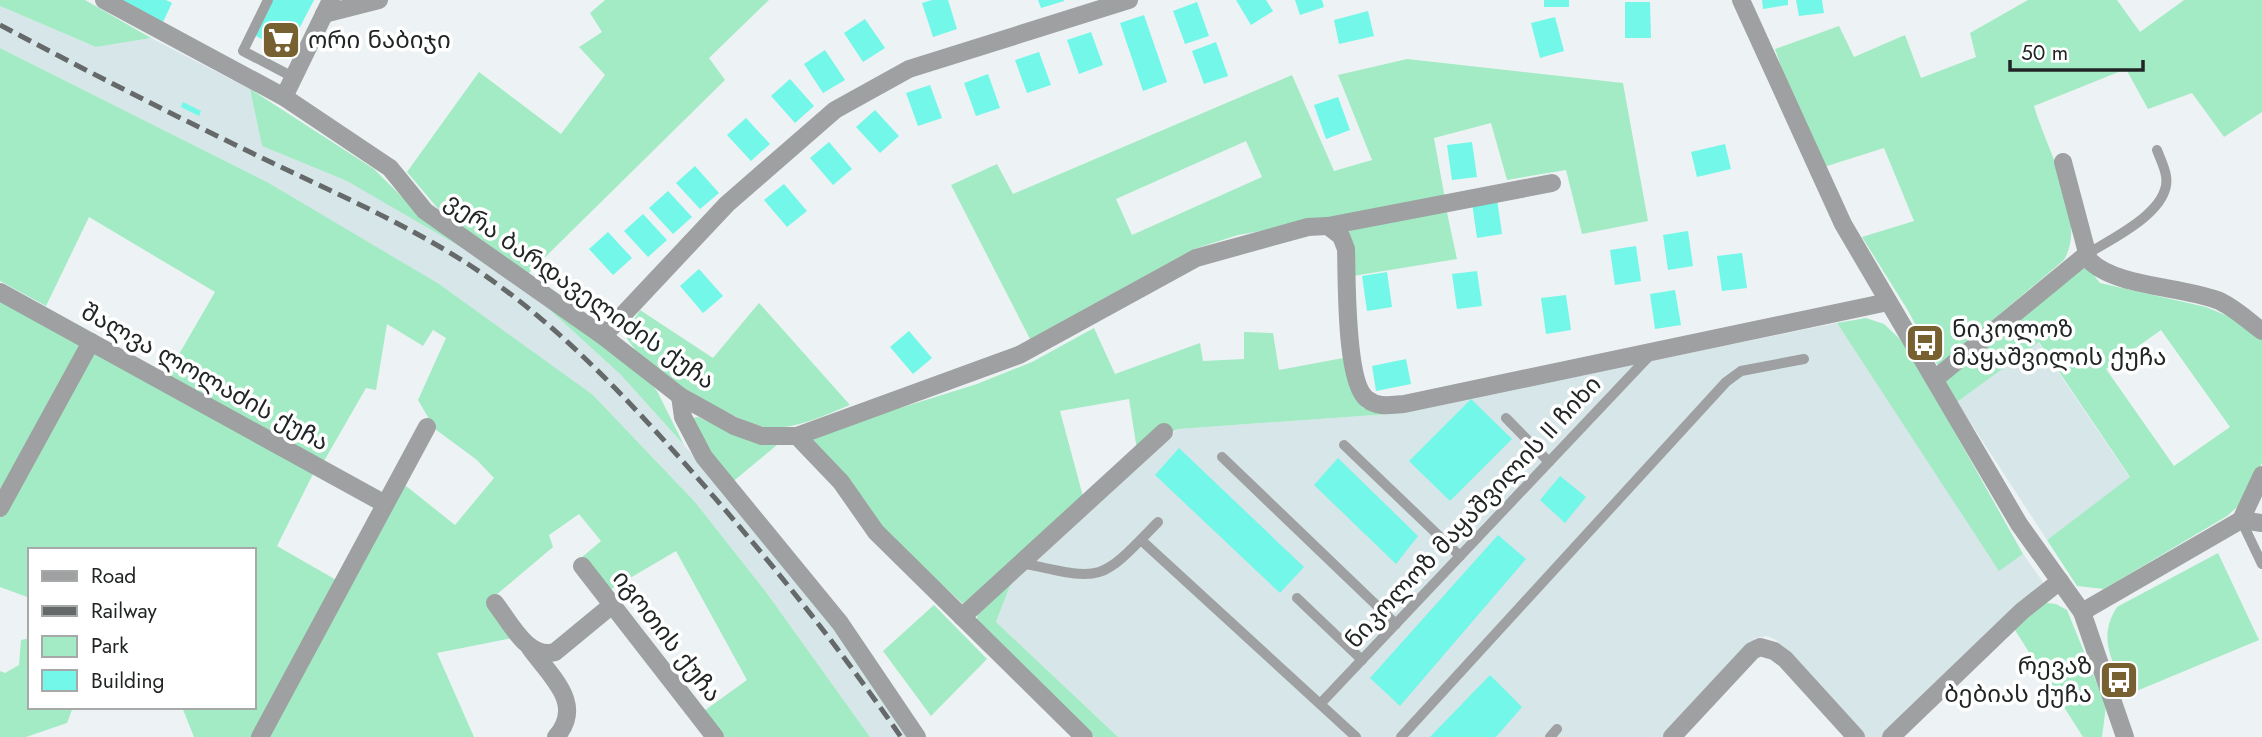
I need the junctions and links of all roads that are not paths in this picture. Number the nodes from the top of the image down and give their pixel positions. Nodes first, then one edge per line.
1 (104, 0) edge
2 (268, 0) edge
3 (379, 0) edge
4 (1129, 0) edge
5 (1741, 0) edge
6 (328, 7) edge
7 (293, 76) junction
8 (284, 97) junction
9 (2157, 150) dead end
10 (2063, 162) dead end
11 (1552, 183) dead end
12 (1328, 226) junction
13 (2087, 254) junction
14 (0, 292) edge
15 (1888, 302) junction
16 (2262, 331) edge
17 (603, 336) junction
18 (91, 342) junction
19 (1656, 349) junction
20 (1804, 359) dead end
21 (1935, 379) junction
22 (680, 396) junction
23 (1506, 418) dead end
24 (427, 427) dead end
25 (1164, 432) dead end
26 (797, 436) junction
27 (1344, 445) dead end
28 (1222, 457) dead end
29 (1549, 462) junction
30 (2262, 474) edge
31 (386, 504) junction
32 (0, 508) edge
33 (2241, 520) junction
34 (1158, 522) dead end
35 (2262, 523) edge
36 (1141, 540) junction
37 (1460, 556) junction
38 (1022, 563) junction
39 (2262, 564) edge
40 (582, 566) dead end
41 (2060, 581) junction
42 (1297, 598) dead end
43 (495, 603) dead end
44 (612, 606) junction
45 (2082, 612) junction
46 (962, 617) junction
47 (1396, 624) junction
48 (530, 649) junction
49 (1362, 660) junction
50 (1321, 703) junction
51 (2122, 736) edge
52 (260, 737) edge
53 (556, 737) edge
54 (715, 737) edge
55 (917, 737) edge
56 (1084, 737) edge
57 (1356, 737) edge
58 (1401, 737) edge
59 (1672, 737) edge
60 (1856, 737) edge
61 (1891, 737) edge

1 - 8 street, ვერა ბარდაველიძის ქუჩა
2 - 7 lane
3 - 6 street
4 - 17 street
5 - 15 street
6 - 7 street
7 - 8 street
8 - 17 street, ვერა ბარდაველიძის ქუჩა
9 - 13 lane
10 - 13 street
11 - 12 street
12 - 19 street
12 - 26 street
13 - 16 street
13 - 21 street
14 - 18 street, შალვა ლოლაძის ქუჩა
15 - 19 street
15 - 21 street
17 - 22 street, ვერა ბარდაველიძის ქუჩა
18 - 31 street, შალვა ლოლაძის ქუჩა
18 - 32 street
19 - 29 lane, ნიკოლოზ მაყაშვილის II ჩიხი
20 - 58 lane
21 - 41 street
22 - 26 street, ვერა ბარდაველიძის ქუჩა
22 - 55 street
23 - 29 lane
24 - 31 street
25 - 38 street
26 - 46 street
27 - 37 lane
28 - 47 lane
29 - 37 lane, ნიკოლოზ მაყაშვილის II ჩიხი
30 - 33 street
31 - 52 street
33 - 35 street
33 - 39 lane
33 - 45 street
34 - 36 lane
36 - 38 lane
36 - 50 lane
37 - 47 lane, ნიკოლოზ მაყაშვილის II ჩიხი
38 - 46 street
40 - 44 street, იგოთის ქუჩა
41 - 45 street
41 - 61 street
42 - 49 lane
43 - 48 street
44 - 48 street
44 - 54 street, იგოთის ქუჩა
45 - 51 street
46 - 56 street
47 - 49 lane, ნიკოლოზ მაყაშვილის II ჩიხი
48 - 53 street
49 - 50 lane, ნიკოლოზ მაყაშვილის II ჩიხი
50 - 57 lane
59 - 60 street

